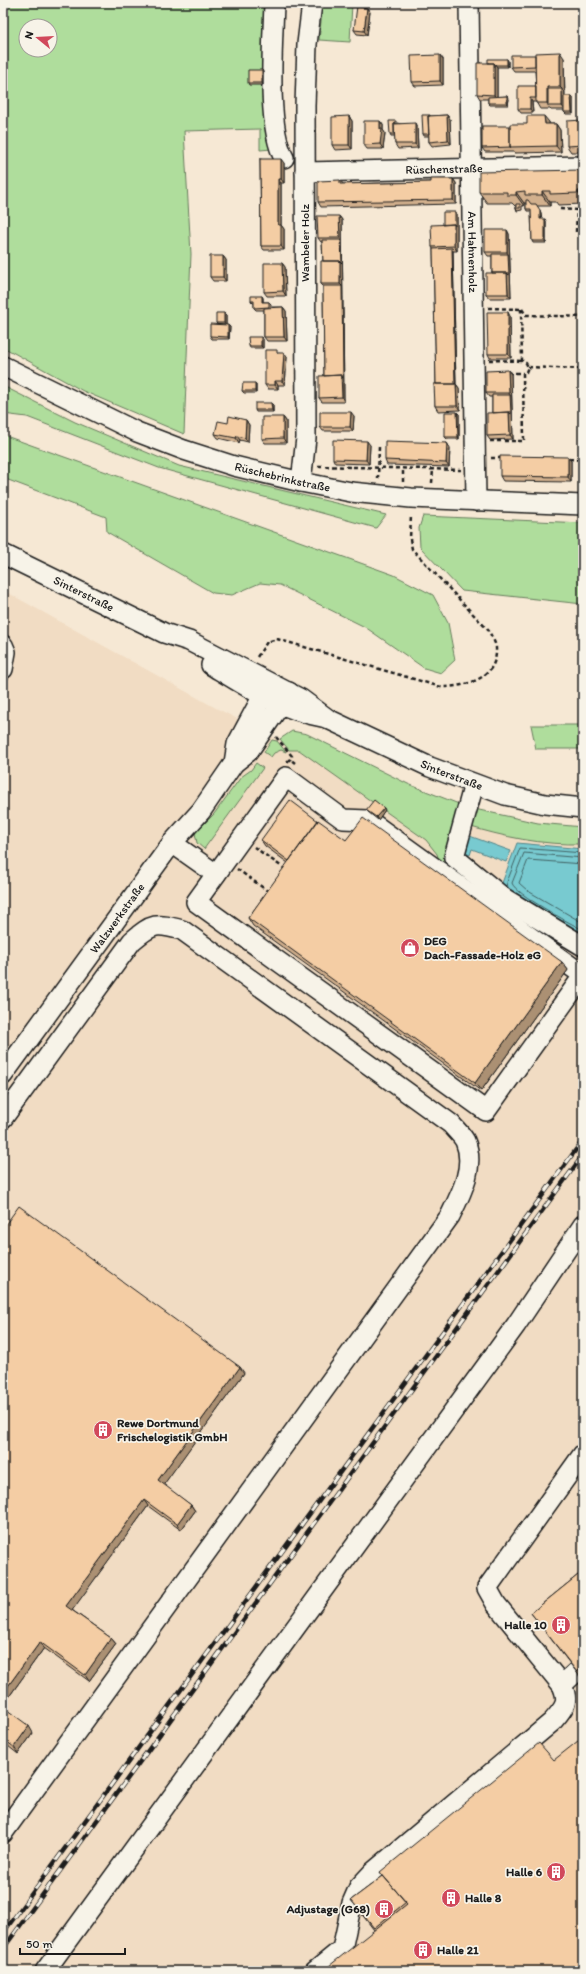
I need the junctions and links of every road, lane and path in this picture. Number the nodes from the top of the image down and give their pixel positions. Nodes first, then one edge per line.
1 (274, 3) edge
2 (312, 3) edge
3 (469, 3) edge
4 (284, 158) dead end
5 (583, 166) edge
6 (471, 168) junction
7 (305, 172) junction
8 (560, 209) edge
9 (583, 236) edge
10 (482, 308) dead end
11 (521, 309) junction
12 (583, 317) edge
13 (483, 360) dead end
14 (522, 360) junction
15 (3, 366) edge
16 (528, 367) junction
17 (583, 369) edge
18 (507, 373) edge
19 (523, 373) junction
20 (583, 373) edge
21 (582, 417) edge
22 (484, 441) dead end
23 (379, 446) dead end
24 (484, 458) dead end
25 (506, 458) edge
26 (566, 459) edge
27 (582, 460) edge
28 (318, 466) dead end
29 (352, 467) junction
30 (378, 468) junction
31 (403, 468) junction
32 (433, 469) junction
33 (469, 470) dead end
34 (352, 473) dead end
35 (378, 481) dead end
36 (300, 482) junction
37 (403, 482) dead end
38 (432, 484) dead end
39 (582, 500) edge
40 (476, 501) junction
41 (411, 515) dead end
42 (3, 554) edge
43 (3, 644) edge
44 (257, 657) dead end
45 (3, 669) edge
46 (266, 689) junction
47 (285, 699) junction
48 (281, 742) dead end
49 (292, 756) dead end
50 (234, 763) junction
51 (286, 765) dead end
52 (301, 767) dead end
53 (474, 784) junction
54 (583, 808) edge
55 (172, 843) junction
56 (249, 843) junction
57 (260, 843) edge
58 (221, 868) junction
59 (290, 872) edge
60 (274, 895) edge
61 (583, 946) edge
62 (583, 976) edge
63 (3, 1075) edge
64 (3, 1118) edge
65 (583, 1225) edge
66 (583, 1454) edge
67 (576, 1672) edge
68 (562, 1685) junction
69 (3, 1833) edge
70 (45, 1971) edge
71 (315, 1971) edge

1 - 4 street
2 - 7 street, Wambeler Holz
3 - 6 street, Am Hahnenholz
5 - 6 street, Rüschenstraße
6 - 7 street, Rüschenstraße
6 - 40 street, Am Hahnenholz
7 - 36 street, Wambeler Holz
8 - 9 path
10 - 11 path
11 - 12 path
11 - 14 path
13 - 14 path
14 - 16 path
15 - 36 street, Rüschebrinkstraße
16 - 17 path
16 - 19 path
18 - 19 path
19 - 22 path
20 - 21 path
21 - 27 path
23 - 30 path
24 - 25 path
26 - 27 path
27 - 39 path
28 - 29 path
29 - 30 path
29 - 34 path
30 - 31 path
30 - 35 path
31 - 32 path
31 - 37 path
32 - 33 path
32 - 38 path
36 - 40 street, Rüschebrinkstraße
39 - 40 street, Rüschebrinkstraße
41 - 44 path
42 - 46 street, Sinterstraße
43 - 45 street
46 - 47 street, Sinterstraße
46 - 50 street, Walzwerkstraße
47 - 50 street, Walzwerkstraße
47 - 53 street, Sinterstraße
48 - 49 path
50 - 55 street, Walzwerkstraße
51 - 52 path
53 - 54 street, Sinterstraße
53 - 61 street
55 - 58 street
55 - 63 street, Walzwerkstraße
56 - 57 path
56 - 58 street
56 - 59 path
56 - 62 street
58 - 60 path
58 - 62 street
64 - 69 street
65 - 70 street
66 - 68 street
67 - 68 street
68 - 71 street

